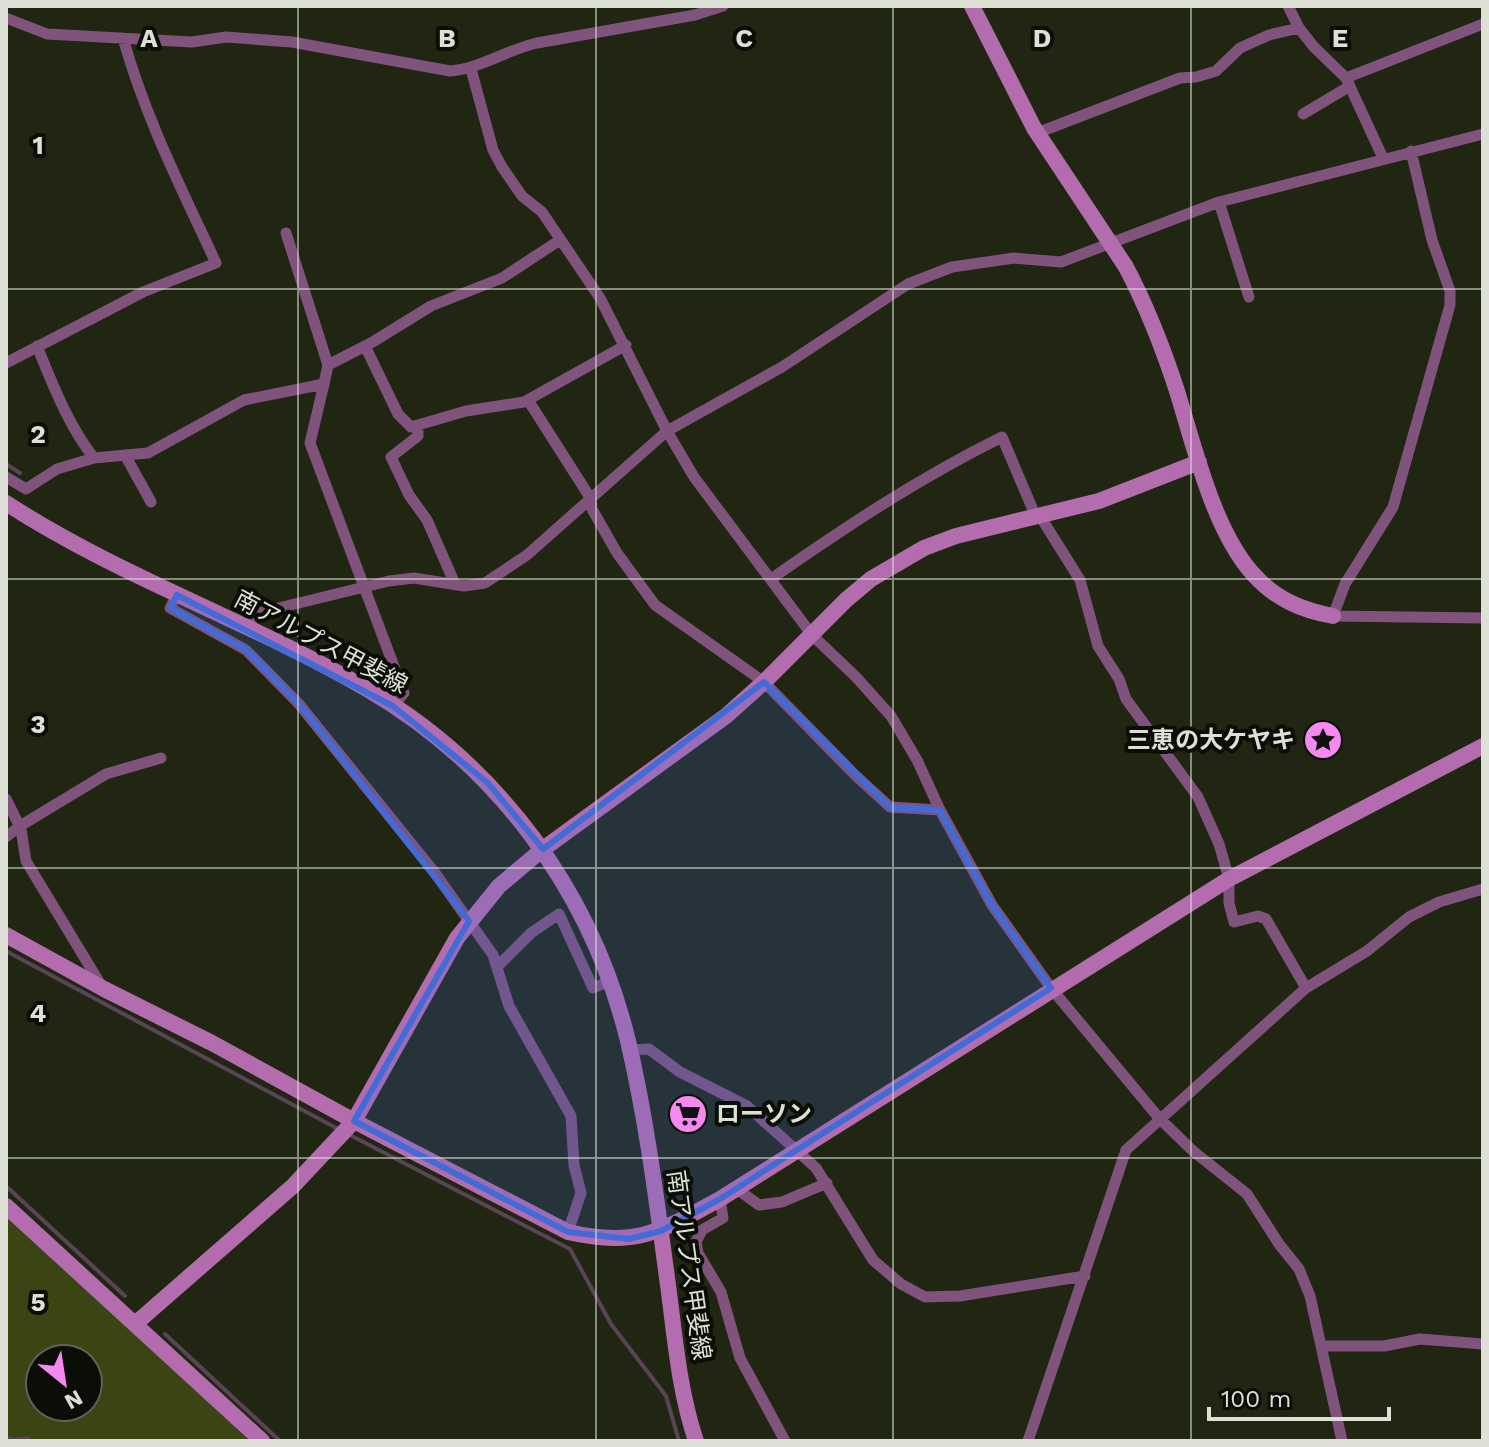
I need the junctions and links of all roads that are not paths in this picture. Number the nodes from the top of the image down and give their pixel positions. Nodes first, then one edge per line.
1 (723, 6) edge
2 (972, 6) edge
3 (1288, 6) edge
4 (6, 18) edge
5 (1483, 24) edge
6 (1299, 28) junction
7 (123, 38) junction
8 (471, 69) junction
9 (1348, 82) junction
10 (1303, 114) dead end
11 (1037, 133) junction
12 (1483, 134) edge
13 (1411, 151) junction
14 (1383, 158) junction
15 (1219, 202) junction
16 (286, 233) dead end
17 (560, 240) junction
18 (1109, 242) junction
19 (1249, 297) dead end
20 (626, 345) junction
21 (37, 346) junction
22 (365, 346) junction
23 (6, 363) edge
24 (328, 365) junction
25 (324, 384) junction
26 (528, 400) junction
27 (418, 426) junction
28 (667, 431) junction
29 (125, 455) junction
30 (94, 458) junction
31 (1199, 462) junction
32 (6, 477) edge
33 (591, 499) junction
34 (151, 502) dead end
35 (6, 503) edge
36 (1038, 516) junction
37 (771, 579) junction
38 (455, 584) junction
39 (364, 586) junction
40 (177, 595) junction
41 (1333, 616) junction
42 (1483, 618) edge
43 (245, 628) junction
44 (812, 635) junction
45 (764, 682) junction
46 (393, 706) junction
47 (1483, 746) edge
48 (161, 758) dead end
49 (6, 799) edge
50 (940, 810) junction
51 (20, 826) junction
52 (6, 837) edge
53 (543, 849) junction
54 (1229, 879) junction
55 (1483, 889) edge
56 (469, 921) junction
57 (6, 935) edge
58 (497, 967) junction
59 (610, 981) junction
60 (1051, 988) junction
61 (1306, 988) junction
62 (104, 989) junction
63 (630, 1050) junction
64 (1159, 1118) junction
65 (354, 1121) junction
66 (794, 1151) junction
67 (827, 1183) junction
68 (737, 1189) junction
69 (720, 1199) junction
70 (6, 1206) edge
71 (661, 1231) junction
72 (568, 1232) junction
73 (1085, 1276) junction
74 (135, 1324) junction
75 (1483, 1344) edge
76 (1322, 1346) junction
77 (1339, 1440) edge
78 (262, 1441) edge
79 (696, 1441) edge
80 (785, 1441) edge
81 (1028, 1441) edge

1 - 8 street
2 - 11 street
3 - 6 street
4 - 7 street
5 - 9 street
6 - 9 street
6 - 11 street
7 - 8 street
7 - 21 street
8 - 17 street
9 - 10 street
9 - 14 street
11 - 18 street
12 - 13 street
13 - 14 street
13 - 41 street
14 - 15 street
15 - 18 street
15 - 19 street
16 - 24 street
17 - 20 street
17 - 22 street
18 - 28 street
18 - 31 street
20 - 26 street
20 - 28 street
21 - 23 street
21 - 30 street
22 - 24 street
22 - 27 street
24 - 25 street
25 - 29 street
25 - 39 street
26 - 27 street
26 - 33 street
27 - 38 street
28 - 33 street
28 - 37 street
29 - 30 street
29 - 34 street
30 - 32 street
31 - 36 street
31 - 41 street
33 - 38 street
33 - 45 street
35 - 40 street, 南アルプス甲斐線
36 - 37 street
36 - 44 street
36 - 54 street
37 - 44 street
38 - 39 street
39 - 43 street
39 - 46 street
40 - 43 street, 南アルプス甲斐線
40 - 56 street
41 - 42 street
43 - 46 street, 南アルプス甲斐線
44 - 45 street
44 - 50 street
45 - 50 street
45 - 53 street
46 - 53 street, 南アルプス甲斐線
47 - 54 street
48 - 51 street
49 - 51 street
50 - 60 street
51 - 52 street
51 - 62 street
53 - 56 street
53 - 59 street, 南アルプス甲斐線
54 - 60 street
54 - 61 street
55 - 61 street
56 - 58 street
56 - 65 street
57 - 62 street
58 - 59 street
58 - 72 street
59 - 63 street, 南アルプス甲斐線
60 - 64 street
60 - 66 street
61 - 64 street
62 - 65 street
63 - 66 street
63 - 71 street, 南アルプス甲斐線
64 - 73 street
64 - 76 street
65 - 72 street
65 - 74 street
66 - 67 street
66 - 68 street
67 - 68 street
67 - 73 street
68 - 69 street
69 - 71 street
69 - 80 street
70 - 74 street
71 - 72 street
71 - 79 street, 南アルプス甲斐線
73 - 81 street
74 - 78 street
75 - 76 street
76 - 77 street

